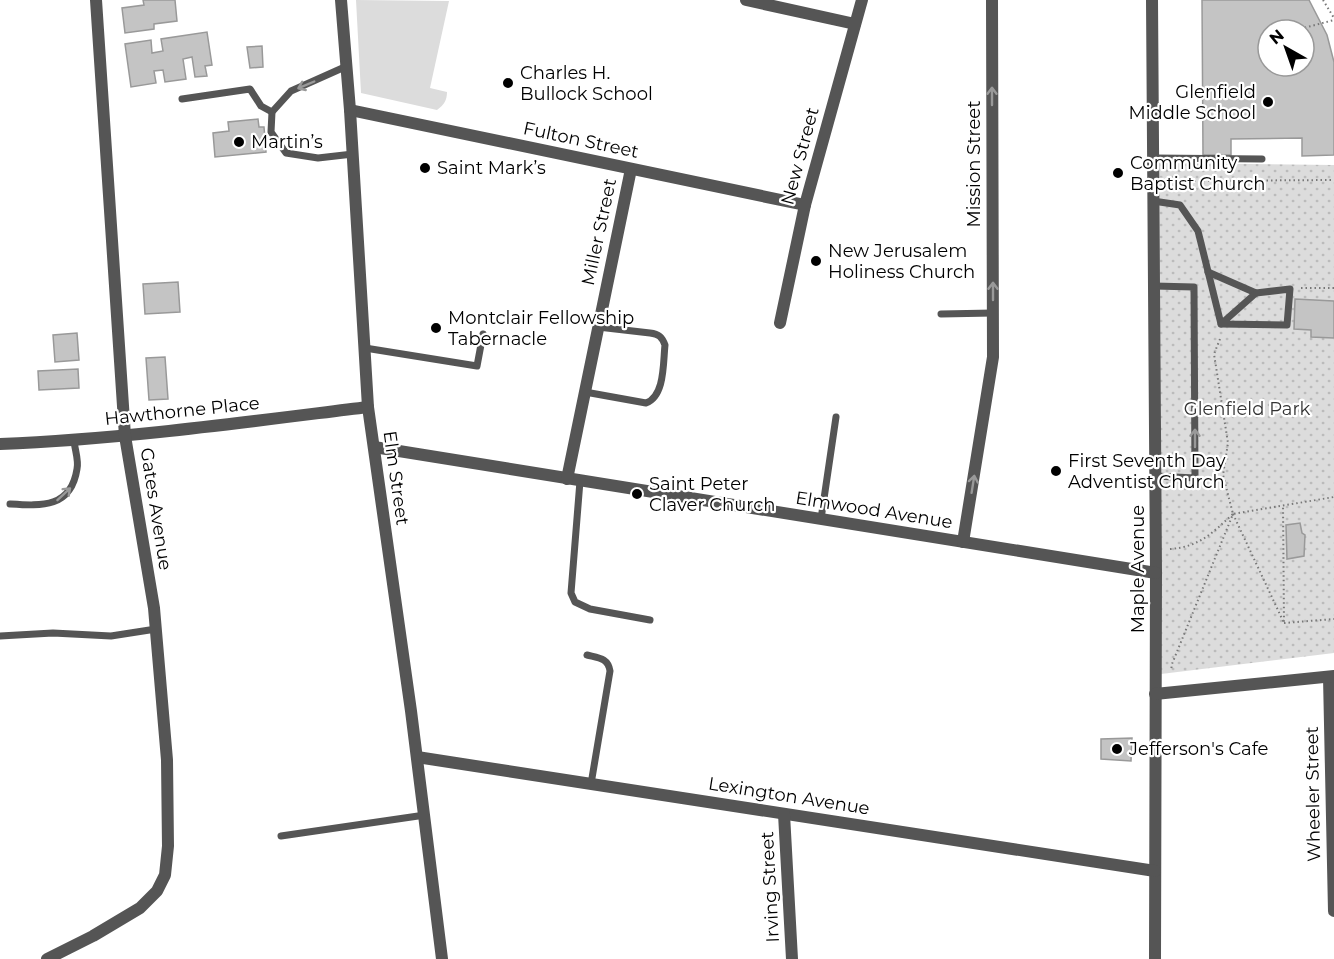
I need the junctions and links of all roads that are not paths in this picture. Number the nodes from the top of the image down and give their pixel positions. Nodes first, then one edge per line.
1 (96, 0) edge
2 (341, 0) edge
3 (746, 0) edge
4 (861, 0) edge
5 (992, 0) edge
6 (1152, 0) edge
7 (855, 24) junction
8 (347, 66) junction
9 (182, 99) dead end
10 (350, 110) junction
11 (272, 112) junction
12 (353, 154) junction
13 (1153, 158) junction
14 (1262, 159) dead end
15 (631, 169) junction
16 (1153, 201) junction
17 (805, 205) junction
18 (1208, 272) junction
19 (1154, 286) junction
20 (1256, 292) junction
21 (993, 313) junction
22 (941, 314) dead end
23 (780, 323) dead end
24 (1221, 324) junction
25 (598, 327) junction
26 (483, 334) dead end
27 (365, 348) junction
28 (585, 392) junction
29 (369, 408) junction
30 (836, 417) dead end
31 (125, 436) junction
32 (74, 441) junction
33 (0, 444) edge
34 (374, 447) junction
35 (1155, 476) junction
36 (574, 480) junction
37 (10, 504) dead end
38 (821, 519) junction
39 (963, 542) junction
40 (1156, 573) junction
41 (650, 620) dead end
42 (156, 629) junction
43 (0, 636) edge
44 (587, 655) dead end
45 (1331, 677) edge
46 (1155, 694) junction
47 (417, 757) junction
48 (591, 784) junction
49 (784, 814) junction
50 (425, 815) junction
51 (281, 836) dead end
52 (1155, 871) junction
53 (1334, 911) edge
54 (47, 959) edge
55 (442, 959) edge
56 (792, 959) edge
57 (1155, 959) edge

1 - 31 street, Gates Avenue
2 - 8 street, Elm Street
3 - 7 street
4 - 7 street, New Street
21 -> 5 street, Mission Street
6 - 13 street, Maple Avenue
7 - 17 street, New Street
8 - 10 street, Elm Street
8 -> 11 lane
9 - 11 lane
10 - 12 street, Elm Street
10 - 15 street, Fulton Street
11 - 12 lane
12 - 27 street, Elm Street
13 - 14 lane
13 - 16 street, Maple Avenue
15 - 17 street, Fulton Street
15 - 25 street, Miller Street
16 - 18 lane
16 - 19 street, Maple Avenue
17 - 23 street, New Street
18 - 20 lane
18 - 24 lane
19 - 35 street, Maple Avenue
35 -> 19 lane
20 - 24 lane
20 - 24 lane
21 - 22 lane
39 -> 21 street, Mission Street
25 - 28 street, Miller Street
25 - 28 lane
26 - 27 lane
27 - 29 street, Elm Street
28 - 36 street, Miller Street
29 - 31 street, Hawthorne Place
29 - 34 street, Elm Street
30 - 38 lane
31 - 32 street, Hawthorne Place
31 - 42 street, Gates Avenue
32 - 33 street, Hawthorne Place
37 -> 32 lane
34 - 36 street, Elmwood Avenue
34 - 47 street, Elm Street
35 - 40 street, Maple Avenue
36 - 38 street, Elmwood Avenue
36 - 41 lane
38 - 39 street, Elmwood Avenue
39 - 40 street, Elmwood Avenue
40 - 46 street, Maple Avenue
42 - 43 lane
42 - 54 street, Gates Avenue
44 - 48 lane
45 - 46 street
45 - 53 street, Wheeler Street
46 - 52 street, Maple Avenue
47 - 48 street, Lexington Avenue
47 - 50 street, Elm Street
48 - 49 street, Lexington Avenue
49 - 52 street, Lexington Avenue
49 - 56 street, Irving Street
50 - 51 lane
50 - 55 street, Elm Street
52 - 57 street, Maple Avenue

